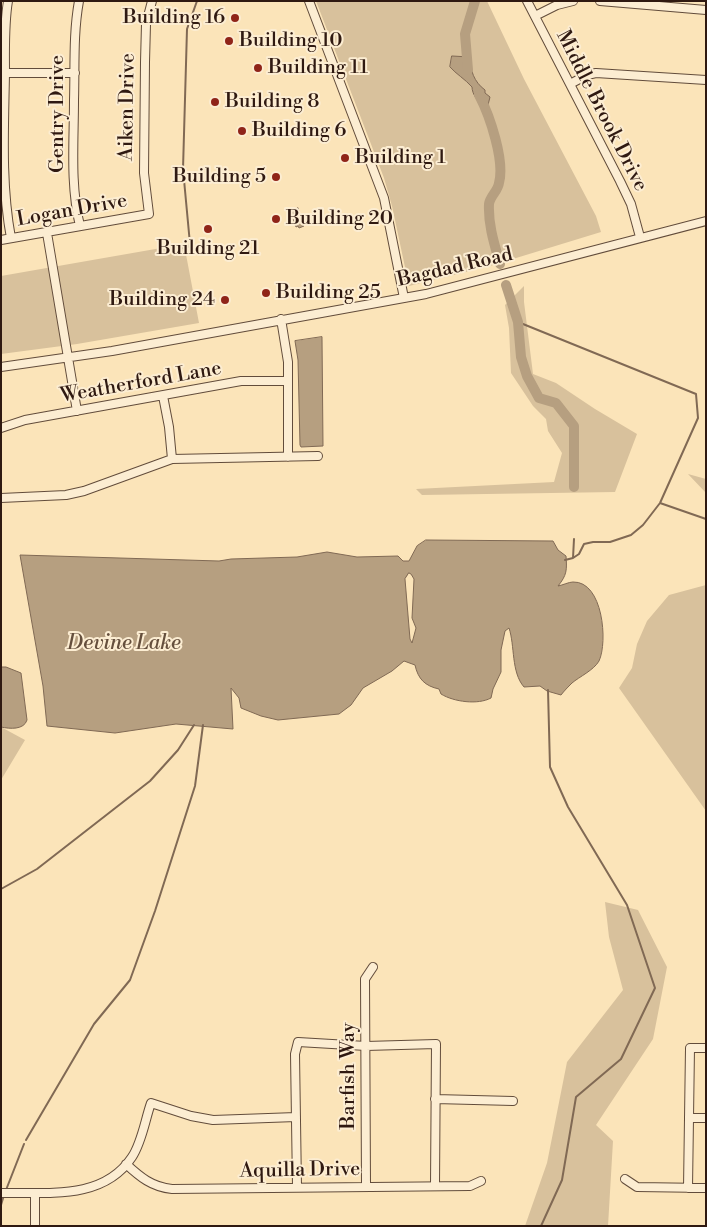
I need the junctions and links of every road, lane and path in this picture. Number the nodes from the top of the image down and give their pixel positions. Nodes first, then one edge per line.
1 (8, 1) edge
2 (79, 1) edge
3 (152, 1) edge
4 (309, 1) edge
5 (527, 1) edge
6 (573, 1) edge
7 (600, 1) edge
8 (706, 10) edge
9 (534, 16) junction
10 (3, 73) edge
11 (75, 73) junction
12 (706, 80) edge
13 (570, 84) junction
14 (149, 214) joint
15 (706, 221) edge
16 (80, 226) junction
17 (47, 233) junction
18 (640, 237) junction
19 (11, 238) junction
20 (1, 240) edge
21 (404, 298) junction
22 (281, 319) junction
23 (68, 358) junction
24 (1, 367) edge
25 (288, 381) junction
26 (163, 396) junction
27 (77, 411) junction
28 (1, 428) edge
29 (318, 456) dead end
30 (288, 457) junction
31 (172, 459) junction
32 (1, 498) edge
33 (373, 968) dead end
34 (366, 1046) junction
35 (706, 1048) edge
36 (435, 1100) junction
37 (513, 1101) dead end
38 (296, 1118) junction
39 (689, 1118) junction
40 (706, 1118) edge
41 (126, 1164) junction
42 (625, 1179) dead end
43 (481, 1181) dead end
44 (435, 1185) junction
45 (366, 1186) junction
46 (297, 1187) junction
47 (688, 1188) junction
48 (706, 1188) edge
49 (1, 1193) edge
50 (35, 1193) junction
51 (35, 1224) dead end

1 - 10 street
2 - 11 street, Gentry Drive
3 - 14 street, Aiken Drive
4 - 21 street
5 - 9 street, Middle Brook Drive
6 - 9 street
7 - 8 street
9 - 13 street, Middle Brook Drive
10 - 11 street
10 - 19 street
11 - 16 street, Gentry Drive
12 - 13 street
13 - 18 street, Middle Brook Drive
14 - 16 street, Logan Drive
15 - 18 street, Bagdad Road
16 - 17 street, Logan Drive
17 - 19 street, Logan Drive
17 - 23 street
18 - 21 street, Bagdad Road
19 - 20 street, Logan Drive
21 - 22 street, Bagdad Road
22 - 23 street, Bagdad Road
22 - 25 street
23 - 24 street, Bagdad Road
23 - 27 street
25 - 26 street, Weatherford Lane
25 - 30 street
26 - 27 street, Weatherford Lane
26 - 31 street
27 - 28 street, Weatherford Lane
29 - 30 street
30 - 31 street
31 - 32 street
33 - 34 street, Barfish Way
34 - 36 street
34 - 38 street
34 - 45 street, Barfish Way
35 - 39 street
36 - 37 street
36 - 44 street
38 - 41 street
38 - 46 street
39 - 40 street
39 - 47 street
41 - 46 street, Aquilla Drive
41 - 50 street
42 - 47 street
43 - 44 street, Aquilla Drive
44 - 45 street, Aquilla Drive
45 - 46 street, Aquilla Drive
47 - 48 street
49 - 50 street
50 - 51 street

